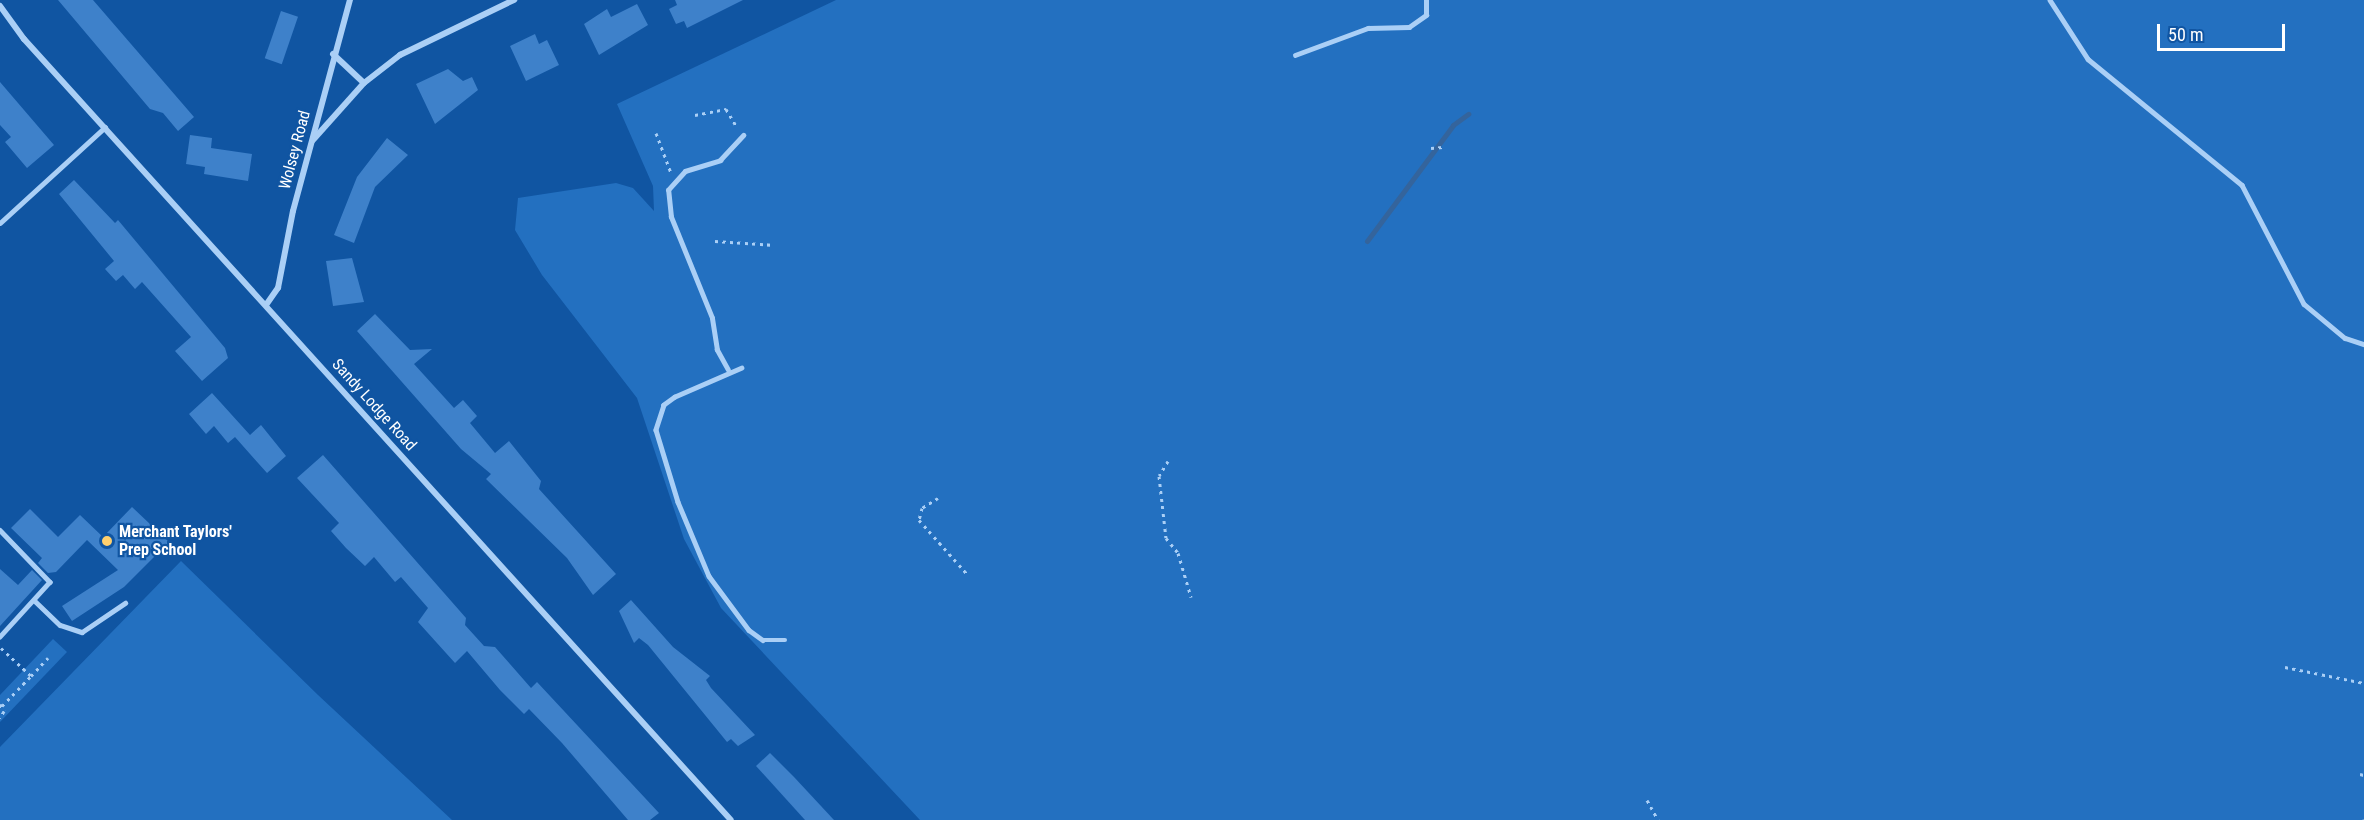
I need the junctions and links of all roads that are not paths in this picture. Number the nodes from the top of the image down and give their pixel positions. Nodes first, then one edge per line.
1 (350, 0) edge
2 (514, 0) edge
3 (1426, 0) edge
4 (2050, 0) edge
5 (0, 6) edge
6 (333, 54) junction
7 (1295, 55) dead end
8 (364, 83) junction
9 (105, 127) junction
10 (743, 135) dead end
11 (311, 142) junction
12 (0, 223) edge
13 (266, 305) junction
14 (2364, 344) edge
15 (742, 368) dead end
16 (728, 370) junction
17 (0, 530) edge
18 (34, 600) junction
19 (125, 603) dead end
20 (0, 637) edge
21 (785, 640) dead end
22 (731, 820) edge

1 - 6 street, Wolsey Road
2 - 8 street
3 - 7 lane
4 - 14 lane
5 - 9 street, Sandy Lodge Road
6 - 8 street
6 - 11 street, Wolsey Road
8 - 11 street
9 - 12 lane
9 - 13 street, Sandy Lodge Road
10 - 16 lane
11 - 13 street, Wolsey Road
13 - 22 street, Sandy Lodge Road
15 - 16 lane
16 - 21 lane
17 - 18 lane
18 - 19 lane
18 - 20 lane

